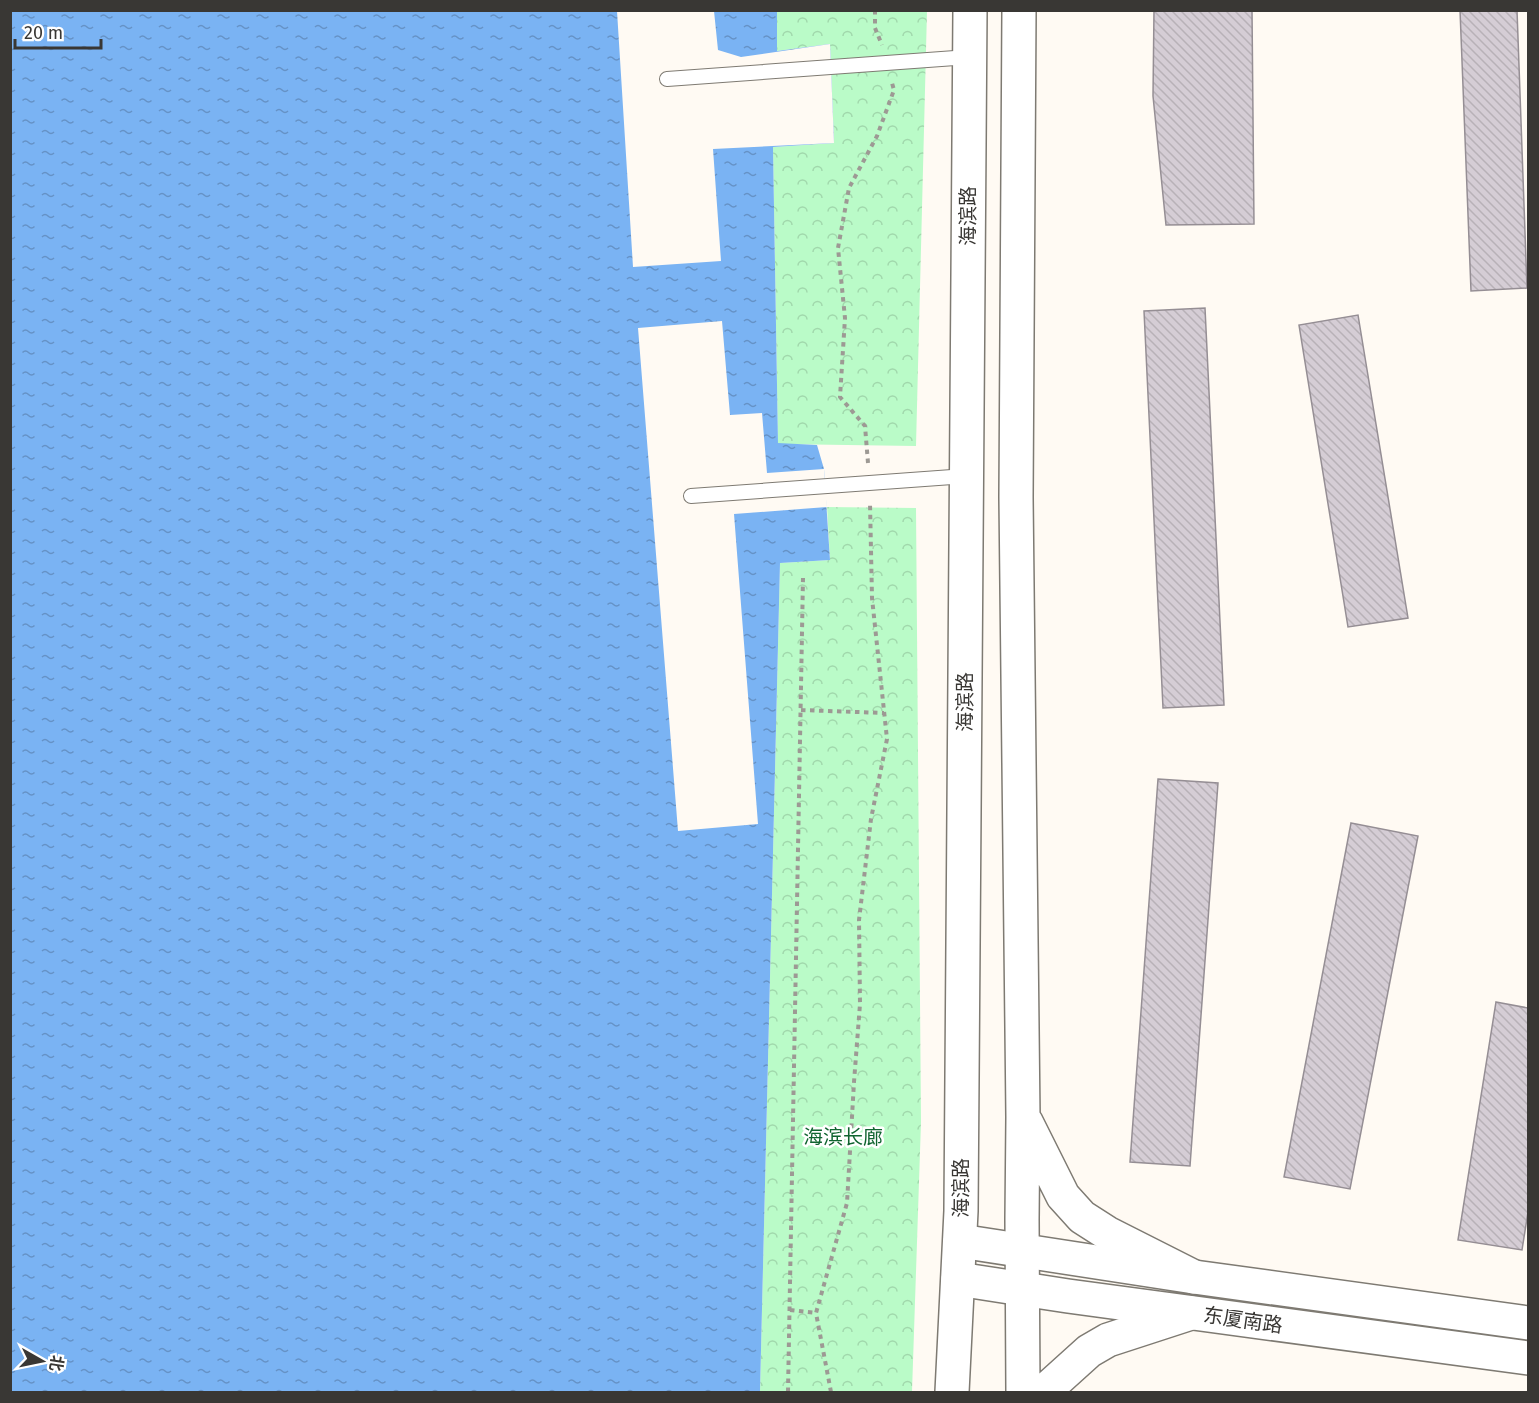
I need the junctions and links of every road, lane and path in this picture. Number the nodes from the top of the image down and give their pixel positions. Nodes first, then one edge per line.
1 (875, 10) edge
2 (970, 10) edge
3 (1020, 10) edge
4 (969, 57) junction
5 (889, 63) junction
6 (667, 79) dead end
7 (966, 476) junction
8 (870, 483) junction
9 (691, 496) dead end
10 (803, 578) dead end
11 (801, 710) junction
12 (884, 713) junction
13 (1023, 1117) junction
14 (960, 1241) junction
15 (1022, 1252) junction
16 (1194, 1277) junction
17 (958, 1279) junction
18 (1023, 1289) junction
19 (790, 1310) junction
20 (816, 1313) junction
21 (1191, 1313) junction
22 (1528, 1323) edge
23 (1528, 1358) edge
24 (788, 1392) edge
25 (831, 1392) edge
26 (952, 1392) edge
27 (1023, 1392) edge
28 (1046, 1392) edge

1 - 5 path
2 - 4 main road, 海滨路
3 - 13 main road
4 - 5 lane
4 - 7 main road, 海滨路
5 - 6 lane
5 - 8 path
7 - 8 lane
7 - 14 main road, 海滨路
8 - 9 lane
8 - 12 path
10 - 11 path
11 - 12 path
11 - 19 path
12 - 20 path
13 - 15 main road
13 - 16 main road
14 - 15 main road, 东厦南路
14 - 17 main road, 海滨路
15 - 16 main road, 东厦南路
15 - 18 main road
16 - 22 main road, 东厦南路
17 - 18 main road, 东厦南路
17 - 26 main road, 海滨路
18 - 21 main road, 东厦南路
18 - 27 main road
19 - 20 path
19 - 24 path
20 - 25 path
21 - 23 main road, 东厦南路
21 - 28 main road

